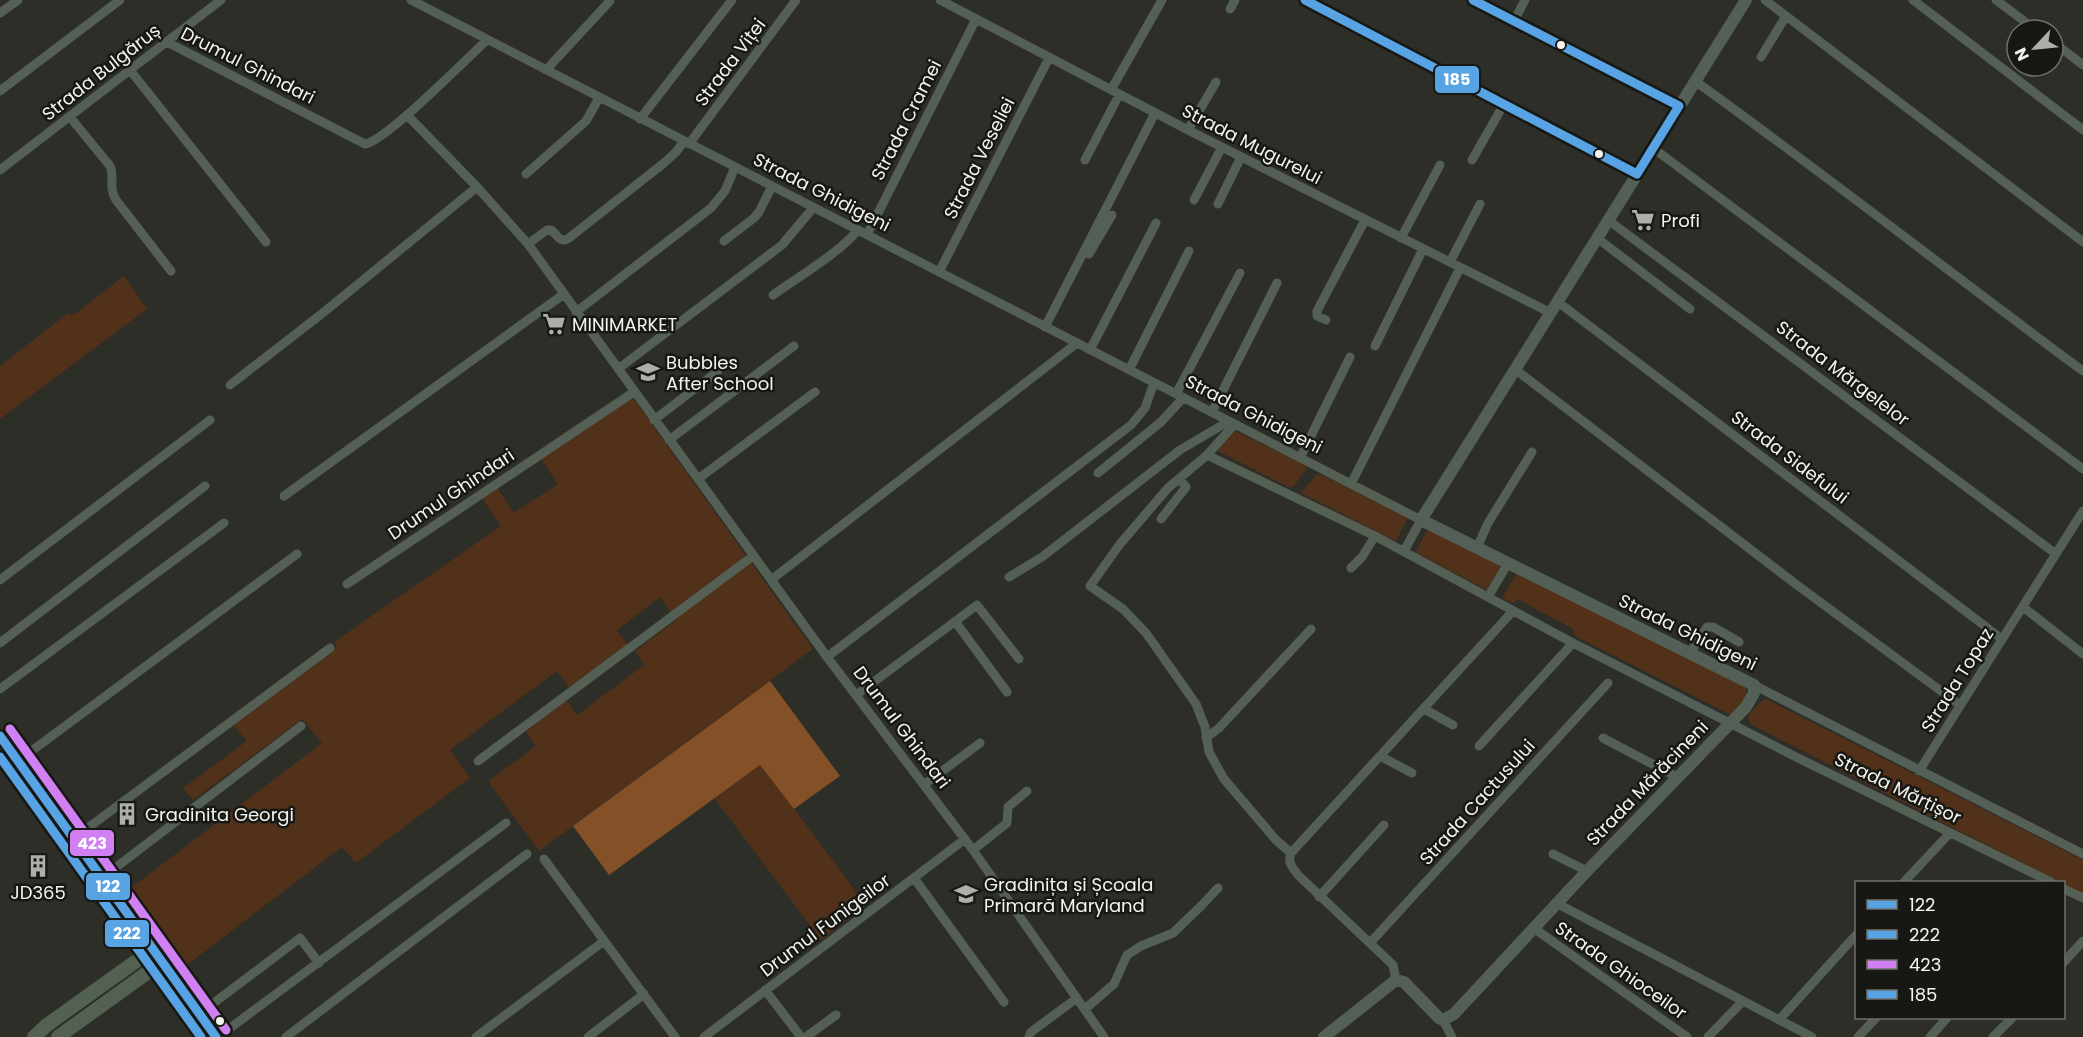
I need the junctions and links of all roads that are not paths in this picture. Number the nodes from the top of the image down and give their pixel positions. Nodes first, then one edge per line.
1 (18, 0) edge
2 (120, 0) edge
3 (221, 0) edge
4 (411, 0) edge
5 (732, 0) edge
6 (796, 0) edge
7 (940, 0) edge
8 (1162, 0) edge
9 (1235, 0) edge
10 (1305, 0) edge
11 (1473, 0) edge
12 (1525, 0) edge
13 (1746, 0) edge
14 (1765, 0) edge
15 (1913, 0) edge
16 (1996, 0) edge
17 (610, 1) edge
18 (1230, 9) dead end
19 (0, 13) edge
20 (1786, 16) junction
21 (2020, 18) edge
22 (976, 20) junction
23 (1514, 21) junction
24 (487, 40) junction
25 (167, 42) junction
26 (2065, 51) edge
27 (1761, 57) dead end
28 (1049, 58) junction
29 (2083, 65) edge
30 (130, 70) junction
31 (546, 70) junction
32 (1695, 81) junction
33 (1216, 82) dead end
34 (0, 91) edge
35 (1115, 93) junction
36 (600, 98) junction
37 (1503, 104) junction
38 (1679, 106) junction
39 (1155, 113) junction
40 (407, 115) junction
41 (70, 117) junction
42 (640, 119) junction
43 (1188, 130) junction
44 (2083, 130) edge
45 (686, 142) junction
46 (1222, 147) junction
47 (1653, 148) junction
48 (1241, 157) junction
49 (1085, 160) dead end
50 (1472, 160) dead end
51 (1440, 165) dead end
52 (735, 167) junction
53 (0, 170) edge
54 (526, 174) dead end
55 (1637, 174) junction
56 (772, 186) junction
57 (477, 187) junction
58 (1194, 200) dead end
59 (1218, 204) dead end
60 (1480, 204) dead end
61 (813, 208) junction
62 (1112, 215) dead end
63 (1365, 220) junction
64 (1608, 220) junction
65 (1156, 223) dead end
66 (862, 233) junction
67 (1401, 238) junction
68 (1597, 238) junction
69 (266, 242) dead end
70 (724, 242) dead end
71 (2083, 242) edge
72 (528, 244) junction
73 (1423, 249) junction
74 (1189, 251) dead end
75 (1450, 262) junction
76 (1461, 268) junction
77 (171, 271) dead end
78 (939, 272) junction
79 (1239, 273) dead end
80 (1277, 283) dead end
81 (564, 294) junction
82 (773, 294) dead end
83 (1558, 302) junction
84 (1689, 309) dead end
85 (576, 312) junction
86 (1551, 313) junction
87 (1326, 321) dead end
88 (1048, 328) junction
89 (1077, 343) junction
90 (794, 346) dead end
91 (1375, 346) dead end
92 (1090, 350) junction
93 (1350, 357) dead end
94 (618, 369) junction
95 (1129, 370) junction
96 (1516, 370) junction
97 (718, 371) dead end
98 (2083, 371) edge
99 (1154, 383) junction
100 (230, 385) dead end
101 (634, 392) junction
102 (815, 392) dead end
103 (1180, 396) junction
104 (1212, 412) junction
105 (210, 420) dead end
106 (654, 420) junction
107 (1232, 422) junction
108 (669, 440) junction
109 (1532, 452) dead end
110 (1207, 455) junction
111 (1300, 458) junction
112 (2083, 469) edge
113 (1098, 473) dead end
114 (698, 479) junction
115 (1179, 479) junction
116 (1351, 484) junction
117 (205, 486) dead end
118 (284, 496) dead end
119 (2083, 511) edge
120 (1161, 519) dead end
121 (1421, 520) junction
122 (224, 523) dead end
123 (1375, 536) junction
124 (1477, 548) junction
125 (1404, 551) junction
126 (297, 554) dead end
127 (2056, 554) junction
128 (753, 556) junction
129 (1508, 563) junction
130 (1351, 568) dead end
131 (1009, 577) dead end
132 (0, 580) edge
133 (771, 580) junction
134 (347, 584) dead end
135 (1488, 597) junction
136 (2023, 607) junction
137 (1513, 611) junction
138 (953, 623) junction
139 (1311, 629) dead end
140 (2002, 639) junction
141 (1573, 642) junction
142 (1739, 642) dead end
143 (0, 643) edge
144 (330, 648) dead end
145 (1690, 653) junction
146 (2083, 654) edge
147 (827, 657) junction
148 (1019, 659) dead end
149 (1608, 683) dead end
150 (1754, 685) junction
151 (0, 689) edge
152 (1007, 692) dead end
153 (856, 695) junction
154 (1960, 705) junction
155 (1424, 709) junction
156 (1730, 723) junction
157 (1453, 725) dead end
158 (302, 726) dead end
159 (0, 736) edge
160 (1206, 738) junction
161 (1603, 738) dead end
162 (980, 743) dead end
163 (1479, 746) dead end
164 (1380, 756) junction
165 (18, 761) junction
166 (478, 761) dead end
167 (1919, 771) junction
168 (1412, 773) dead end
169 (1677, 777) junction
170 (925, 784) junction
171 (1027, 791) dead end
172 (506, 823) dead end
173 (1384, 825) dead end
174 (1950, 832) junction
175 (73, 839) junction
176 (965, 839) junction
177 (974, 850) junction
178 (528, 854) dead end
179 (1553, 854) dead end
180 (2083, 854) edge
181 (1290, 858) junction
182 (544, 859) dead end
183 (1587, 871) junction
184 (102, 878) junction
185 (914, 878) junction
186 (1905, 881) edge
187 (2049, 881) edge
188 (1218, 888) dead end
189 (2065, 889) edge
190 (1319, 897) junction
191 (2083, 898) edge
192 (1558, 903) junction
193 (1535, 929) junction
194 (1855, 937) edge
195 (604, 941) junction
196 (2083, 941) edge
197 (1370, 943) junction
198 (153, 949) junction
199 (2065, 961) edge
200 (162, 962) junction
201 (319, 963) junction
202 (1396, 980) junction
203 (765, 990) junction
204 (644, 994) junction
205 (1077, 998) junction
206 (1743, 1001) junction
207 (1004, 1002) dead end
208 (1085, 1009) junction
209 (199, 1014) junction
210 (836, 1015) dead end
211 (1874, 1019) edge
212 (1945, 1019) edge
213 (2010, 1019) edge
214 (1443, 1020) junction
215 (1779, 1020) junction
216 (1332, 1035) edge
217 (33, 1037) edge
218 (58, 1037) edge
219 (217, 1037) edge
220 (286, 1037) edge
221 (476, 1037) edge
222 (588, 1037) edge
223 (675, 1037) edge
224 (704, 1037) edge
225 (801, 1037) edge
226 (806, 1037) edge
227 (1029, 1037) edge
228 (1104, 1037) edge
229 (1452, 1037) edge
230 (1688, 1037) edge
231 (1709, 1037) edge
232 (1812, 1037) edge
233 (1858, 1037) edge
234 (1930, 1037) edge
235 (1993, 1037) edge

1 - 19 street
2 - 34 street
3 - 25 street, Strada Bulgăruș
4 - 24 street, Strada Ghidigeni
5 - 42 street
6 - 45 street, Strada Viței
7 - 22 street, Strada Mugurelui
8 - 35 street
9 - 18 street
10 - 37 street
11 - 23 street
12 - 23 street
13 - 32 street
14 - 20 street
15 - 44 street
16 - 21 street
17 - 31 street
20 - 27 street
20 - 71 street
22 - 28 street, Strada Mugurelui
22 - 66 street, Strada Cramei
23 - 38 street
24 - 31 street, Strada Ghidigeni
24 - 40 street, Drumul Ghindari
25 - 30 street, Strada Bulgăruș
25 - 40 street, Drumul Ghindari
26 - 29 street
28 - 35 street, Strada Mugurelui
28 - 78 street, Strada Veseliei
30 - 41 street, Strada Bulgăruș
30 - 69 street
31 - 36 street, Strada Ghidigeni
32 - 38 street
32 - 98 street
33 - 43 street
35 - 39 street, Strada Mugurelui
35 - 49 street
36 - 42 street, Strada Ghidigeni
36 - 54 street
37 - 50 street
37 - 55 street
38 - 47 street
39 - 43 street, Strada Mugurelui
39 - 88 street
40 - 57 street, Drumul Ghindari
41 - 53 street, Strada Bulgăruș
41 - 77 street
42 - 45 street, Strada Ghidigeni
43 - 46 street, Strada Mugurelui
45 - 52 street, Strada Ghidigeni
45 - 72 street
46 - 48 street, Strada Mugurelui
46 - 58 street
47 - 55 street
47 - 112 street
48 - 59 street
48 - 63 street, Strada Mugurelui
51 - 67 street
52 - 56 street, Strada Ghidigeni
52 - 85 street
55 - 64 street
56 - 61 street, Strada Ghidigeni
56 - 70 street
57 - 72 street, Drumul Ghindari
57 - 100 street
60 - 75 street
61 - 66 street, Strada Ghidigeni
61 - 94 street
62 - 88 street
63 - 67 street, Strada Mugurelui
63 - 87 street
64 - 68 street
64 - 127 street, Strada Mărgelelor
65 - 92 street
66 - 78 street, Strada Ghidigeni
66 - 82 street
67 - 73 street, Strada Mugurelui
68 - 83 street
68 - 84 street
72 - 81 street, Drumul Ghindari
73 - 75 street, Strada Mugurelui
73 - 91 street
74 - 95 street
75 - 76 street, Strada Mugurelui
76 - 86 street, Strada Mugurelui
76 - 116 street
78 - 88 street, Strada Ghidigeni
79 - 103 street
80 - 104 street
81 - 85 street, Drumul Ghindari
81 - 118 street
83 - 86 street
83 - 140 street, Strada Sidefului
85 - 94 street, Drumul Ghindari
86 - 96 street
88 - 89 street, Strada Ghidigeni
89 - 92 street, Strada Ghidigeni
89 - 133 street
90 - 108 street
92 - 95 street, Strada Ghidigeni
93 - 111 street
94 - 101 street, Drumul Ghindari
95 - 99 street, Strada Ghidigeni
96 - 121 street
96 - 154 street
97 - 106 street
99 - 103 street, Strada Ghidigeni
99 - 147 street
101 - 106 street, Drumul Ghindari
101 - 134 street, Drumul Ghindari
102 - 114 street
103 - 104 street, Strada Ghidigeni
103 - 113 street
104 - 107 street, Strada Ghidigeni
105 - 132 street
106 - 108 street, Drumul Ghindari
107 - 110 street
107 - 111 street, Strada Ghidigeni
107 - 131 street
108 - 114 street, Drumul Ghindari
109 - 124 street
110 - 115 street
110 - 123 street, Strada Mărțișor
111 - 116 street, Strada Ghidigeni
114 - 128 street, Drumul Ghindari
115 - 120 street
115 - 160 street
116 - 121 street, Strada Ghidigeni
117 - 143 street
119 - 127 street, Strada Topaz
121 - 124 street, Strada Ghidigeni
121 - 125 street
122 - 151 street
123 - 125 street, Strada Mărțișor
123 - 130 street
124 - 129 street, Strada Ghidigeni
125 - 135 street, Strada Mărțișor
126 - 165 street
127 - 136 street, Strada Topaz
128 - 133 street, Drumul Ghindari
128 - 166 street
129 - 135 street
129 - 145 street, Strada Ghidigeni
133 - 147 street, Drumul Ghindari
135 - 137 street, Strada Mărțișor
136 - 140 street, Strada Topaz
136 - 146 street
137 - 141 street, Strada Mărțișor
137 - 155 street
138 - 148 street
138 - 152 street
138 - 153 street
139 - 160 street
140 - 154 street, Strada Topaz
141 - 156 street, Strada Mărțișor
141 - 163 street
142 - 145 street
144 - 175 street
145 - 150 street, Strada Ghidigeni
147 - 153 street, Drumul Ghindari
149 - 197 street, Strada Cactusului
150 - 156 street, Strada Mărăcineni
150 - 167 street, Strada Ghidigeni
153 - 170 street, Drumul Ghindari
154 - 167 street, Strada Topaz
155 - 157 street
155 - 164 street
156 - 169 street, Strada Mărăcineni
156 - 174 street, Strada Mărțișor
158 - 184 street
159 - 165 main road
160 - 181 street
161 - 169 street
162 - 170 street
164 - 168 street
164 - 181 street
165 - 175 main road
167 - 180 street, Strada Ghidigeni
169 - 183 street, Strada Mărăcineni
170 - 176 street, Drumul Ghindari
171 - 177 street
172 - 201 street
173 - 190 street
174 - 186 street
174 - 187 street, Strada Mărțișor
175 - 184 main road
176 - 177 street, Drumul Ghindari
176 - 185 street, Drumul Funigeilor
177 - 205 street, Drumul Ghindari
178 - 220 street
179 - 183 street
181 - 190 street
182 - 195 street
183 - 192 street, Strada Mărăcineni
184 - 198 main road
185 - 203 street, Drumul Funigeilor
185 - 207 street
188 - 208 street
189 - 191 street
190 - 197 street
192 - 193 street, Strada Mărăcineni
192 - 206 street
193 - 214 street, Strada Mărăcineni
193 - 230 street, Strada Ghioceilor
194 - 215 street
195 - 204 street
195 - 221 street
196 - 199 street
197 - 202 street
198 - 200 main road
198 - 217 main road
200 - 209 main road
200 - 218 main road
201 - 209 street
201 - 219 street
202 - 214 street
202 - 216 street
203 - 224 street, Drumul Funigeilor
203 - 225 street
204 - 222 street
204 - 223 street
205 - 208 street, Drumul Ghindari
205 - 227 street
206 - 215 street
206 - 231 street
208 - 228 street, Drumul Ghindari
209 - 219 main road
210 - 226 street
211 - 233 street
212 - 234 street
213 - 235 street
214 - 229 street
215 - 232 street

